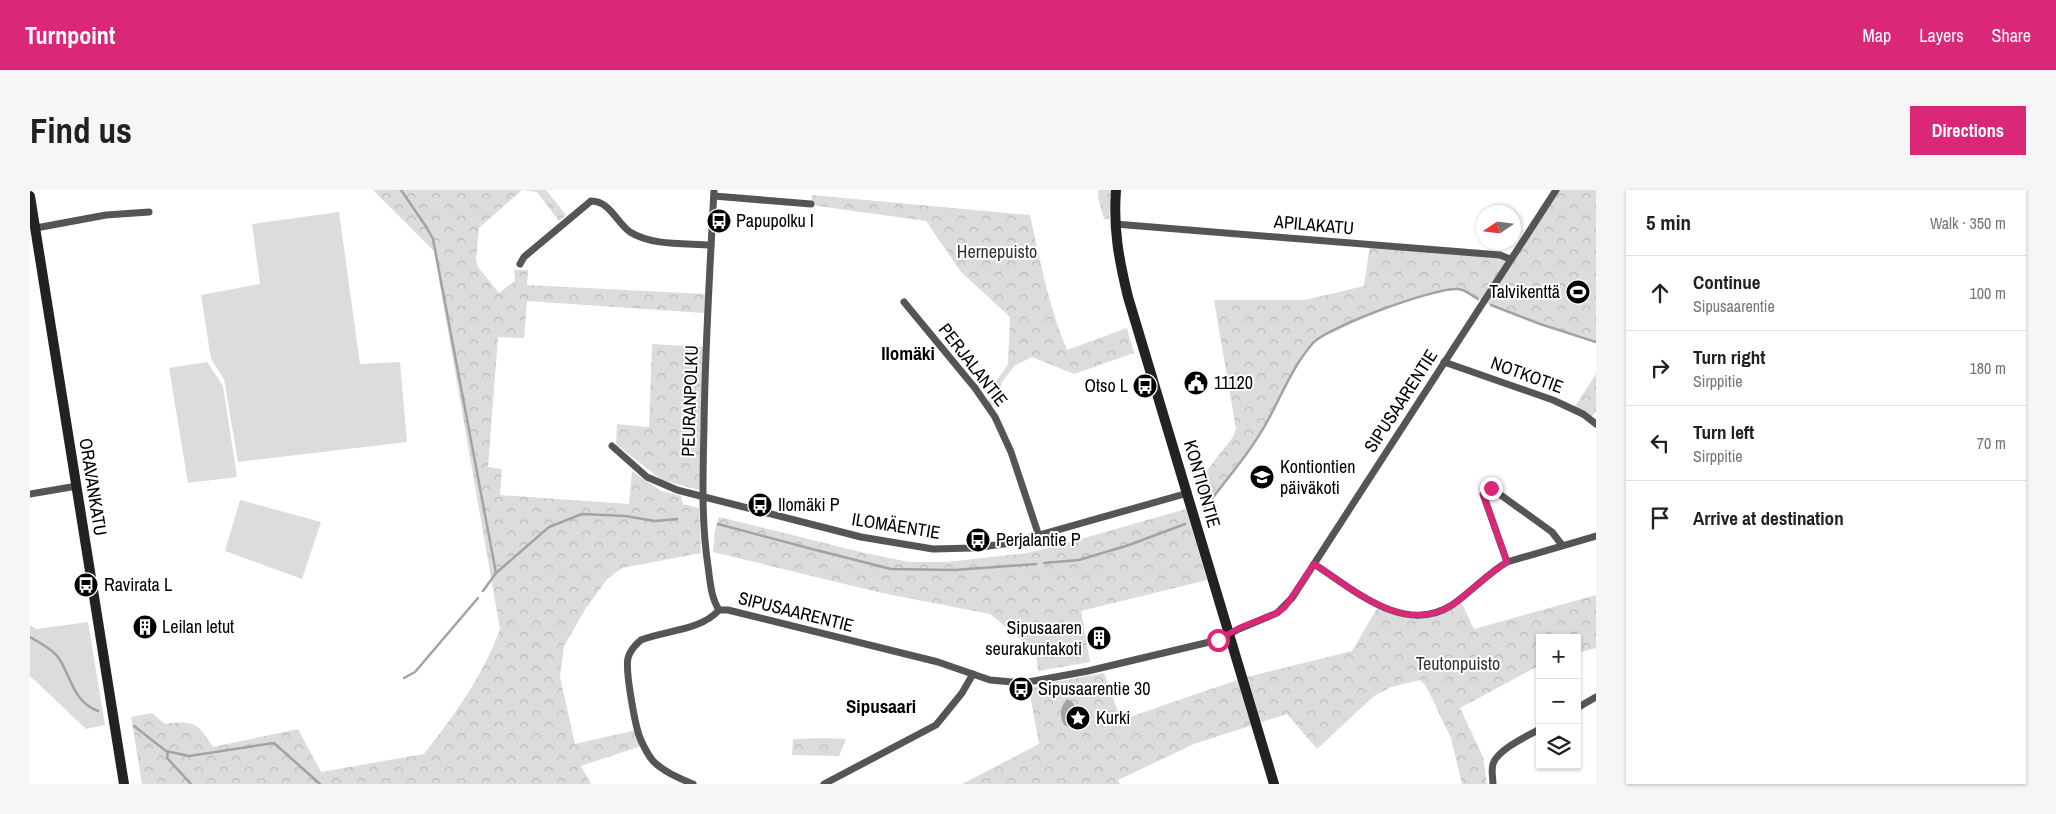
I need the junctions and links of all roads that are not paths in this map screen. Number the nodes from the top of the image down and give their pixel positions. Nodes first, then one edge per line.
1 (1116, 190) edge
2 (1556, 190) edge
3 (714, 193) edge
4 (30, 196) edge
5 (811, 204) dead end
6 (149, 212) dead end
7 (1115, 224) junction
8 (36, 228) junction
9 (711, 244) junction
10 (1510, 259) junction
11 (520, 264) dead end
12 (904, 302) dead end
13 (1444, 362) junction
14 (1596, 424) edge
15 (612, 446) dead end
16 (77, 486) junction
17 (1188, 493) junction
18 (30, 494) edge
19 (702, 497) junction
20 (1039, 536) junction
21 (1596, 536) edge
22 (1562, 546) junction
23 (1507, 562) junction
24 (1314, 564) junction
25 (719, 610) junction
26 (1229, 634) junction
27 (973, 674) junction
28 (1596, 697) edge
29 (1581, 706) edge
30 (1536, 732) edge
31 (124, 784) edge
32 (693, 784) edge
33 (824, 784) edge
34 (1274, 784) edge
35 (1493, 784) edge

1 - 7 street, KONTIONTIE
2 - 10 street, SIPUSAARENTIE
3 - 5 street
3 - 9 street, PEURANPOLKU
4 - 8 street, ORAVANKATU
6 - 8 street
7 - 10 street, APILAKATU
7 - 17 street, KONTIONTIE
8 - 16 street, ORAVANKATU
9 - 11 street
9 - 19 street, PEURANPOLKU
10 - 13 street, SIPUSAARENTIE
12 - 20 street, PERJALANTIE
13 - 14 street, NOTKOTIE
13 - 24 street, SIPUSAARENTIE
15 - 19 street, ILOMÄENTIE
16 - 18 street
16 - 31 street, ORAVANKATU
17 - 20 street, ILOMÄENTIE
17 - 26 street, KONTIONTIE
19 - 20 street, ILOMÄENTIE
19 - 25 street, PEURANPOLKU
21 - 22 street
22 - 23 street
22 - 23 street
23 - 24 street
24 - 26 street, SIPUSAARENTIE
25 - 27 street, SIPUSAARENTIE
25 - 32 street, SIPUSAARENTIE
26 - 27 street, SIPUSAARENTIE
26 - 34 street, KONTIONTIE
27 - 33 street
28 - 29 street
30 - 35 street

